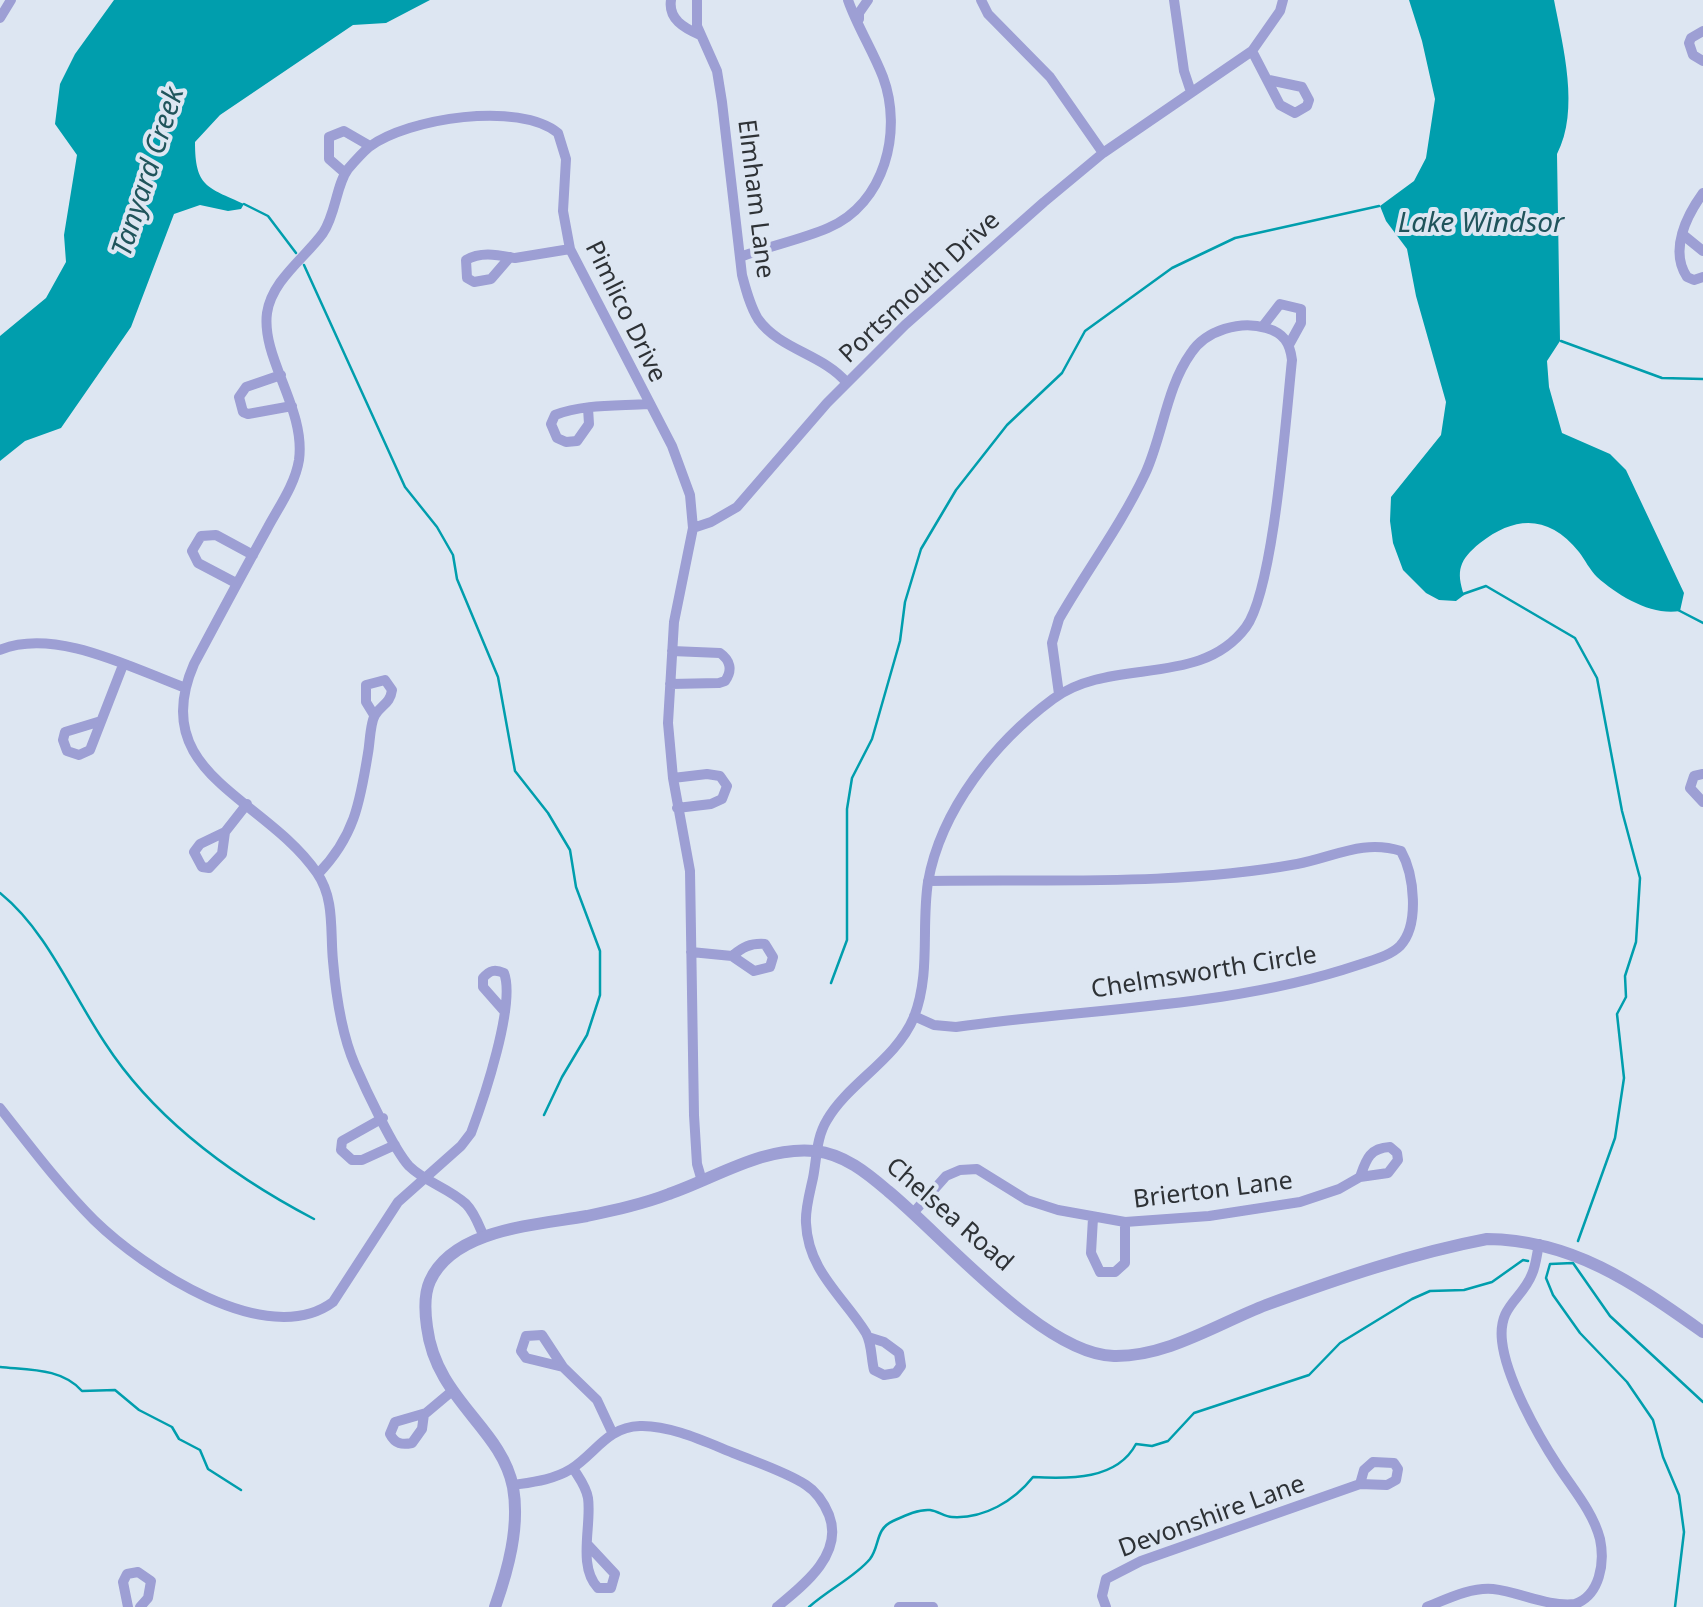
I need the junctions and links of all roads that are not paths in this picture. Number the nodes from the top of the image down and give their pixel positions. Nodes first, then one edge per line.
1 (11, 0) edge
2 (671, 0) edge
3 (697, 0) edge
4 (848, 0) edge
5 (868, 0) edge
6 (981, 0) edge
7 (1174, 0) edge
8 (1283, 0) edge
9 (0, 18) edge
10 (858, 20) junction
11 (1703, 31) edge
12 (700, 35) junction
13 (1252, 50) junction
14 (1703, 61) edge
15 (1268, 80) dead end
16 (1191, 92) junction
17 (370, 146) junction
18 (1102, 153) junction
19 (344, 173) junction
20 (1703, 193) edge
21 (1682, 234) junction
22 (570, 249) junction
23 (1703, 251) edge
24 (740, 256) junction
25 (510, 257) dead end
26 (1703, 277) edge
27 (1263, 326) junction
28 (1290, 343) junction
29 (282, 374) junction
30 (847, 383) junction
31 (648, 404) junction
32 (292, 406) junction
33 (588, 408) dead end
34 (693, 528) junction
35 (253, 555) junction
36 (236, 583) junction
37 (0, 650) edge
38 (672, 650) junction
39 (123, 665) junction
40 (670, 684) junction
41 (184, 688) junction
42 (1059, 694) junction
43 (374, 715) dead end
44 (101, 721) dead end
45 (1703, 774) edge
46 (673, 778) junction
47 (1703, 802) edge
48 (247, 804) junction
49 (677, 808) junction
50 (225, 832) dead end
51 (318, 874) junction
52 (928, 881) junction
53 (690, 952) junction
54 (732, 956) dead end
55 (505, 1012) dead end
56 (914, 1016) junction
57 (0, 1108) edge
58 (383, 1118) junction
59 (395, 1145) junction
60 (815, 1151) junction
61 (1360, 1177) dead end
62 (426, 1180) junction
63 (702, 1181) junction
64 (914, 1212) junction
65 (1092, 1218) junction
66 (1125, 1222) junction
67 (484, 1238) junction
68 (1539, 1244) junction
69 (1703, 1332) edge
70 (868, 1337) dead end
71 (562, 1367) dead end
72 (451, 1392) junction
73 (424, 1414) dead end
74 (612, 1432) junction
75 (572, 1468) junction
76 (1360, 1484) dead end
77 (512, 1485) junction
78 (587, 1544) dead end
79 (128, 1607) edge
80 (140, 1607) edge
81 (495, 1607) edge
82 (777, 1607) edge
83 (899, 1607) edge
84 (933, 1607) edge
85 (1106, 1607) edge
86 (1427, 1607) edge

1 - 9 street
2 - 12 street, Elmham Lane
3 - 12 street, Elmham Lane
4 - 10 street
5 - 10 street
6 - 18 street
7 - 16 street
8 - 13 street, Portsmouth Drive
10 - 24 street
11 - 14 street
12 - 24 street, Elmham Lane
13 - 15 street
13 - 16 street, Portsmouth Drive
16 - 18 street, Portsmouth Drive
17 - 19 street, Pimlico Drive
17 - 19 street
17 - 22 street, Pimlico Drive
18 - 30 street, Portsmouth Drive
19 - 29 street, Pimlico Drive
20 - 21 street
21 - 23 street
21 - 26 street
22 - 25 street
22 - 31 street, Pimlico Drive
24 - 30 street, Elmham Lane
27 - 28 street
27 - 28 street
27 - 42 street
28 - 42 street
29 - 32 street, Pimlico Drive
29 - 32 street
30 - 34 street, Portsmouth Drive
31 - 33 street
31 - 34 street, Pimlico Drive
32 - 35 street, Pimlico Drive
34 - 38 street, Pimlico Drive
35 - 36 street, Pimlico Drive
35 - 36 street
36 - 41 street, Pimlico Drive
37 - 39 street
38 - 40 street, Pimlico Drive
38 - 40 street
39 - 41 street
39 - 44 street
40 - 46 street, Pimlico Drive
41 - 48 street, Pimlico Drive
42 - 52 street
43 - 51 street
45 - 47 street
46 - 49 street, Pimlico Drive
46 - 49 street
48 - 50 street
48 - 51 street, Pimlico Drive
49 - 53 street, Pimlico Drive
51 - 58 street, Pimlico Drive
52 - 56 street
52 - 56 street, Chelmsworth Circle
53 - 54 street
53 - 63 street, Pimlico Drive
55 - 62 street
56 - 60 street
57 - 62 street
58 - 59 street, Pimlico Drive
58 - 59 street
59 - 62 street, Pimlico Drive
60 - 63 street, Chelsea Road
60 - 64 street, Chelsea Road
60 - 70 street
61 - 66 street, Brierton Lane
62 - 67 street, Pimlico Drive
63 - 67 street, Chelsea Road
64 - 65 street, Brierton Lane
64 - 68 street, Chelsea Road
65 - 66 street, Brierton Lane
65 - 66 street
67 - 72 street, Chelsea Road
68 - 69 street, Chelsea Road
68 - 86 street
71 - 74 street
72 - 73 street
72 - 77 street, Chelsea Road
74 - 75 street
74 - 82 street
75 - 77 street
75 - 78 street
76 - 85 street, Devonshire Lane
77 - 81 street, Chelsea Road
79 - 80 street
83 - 84 street

